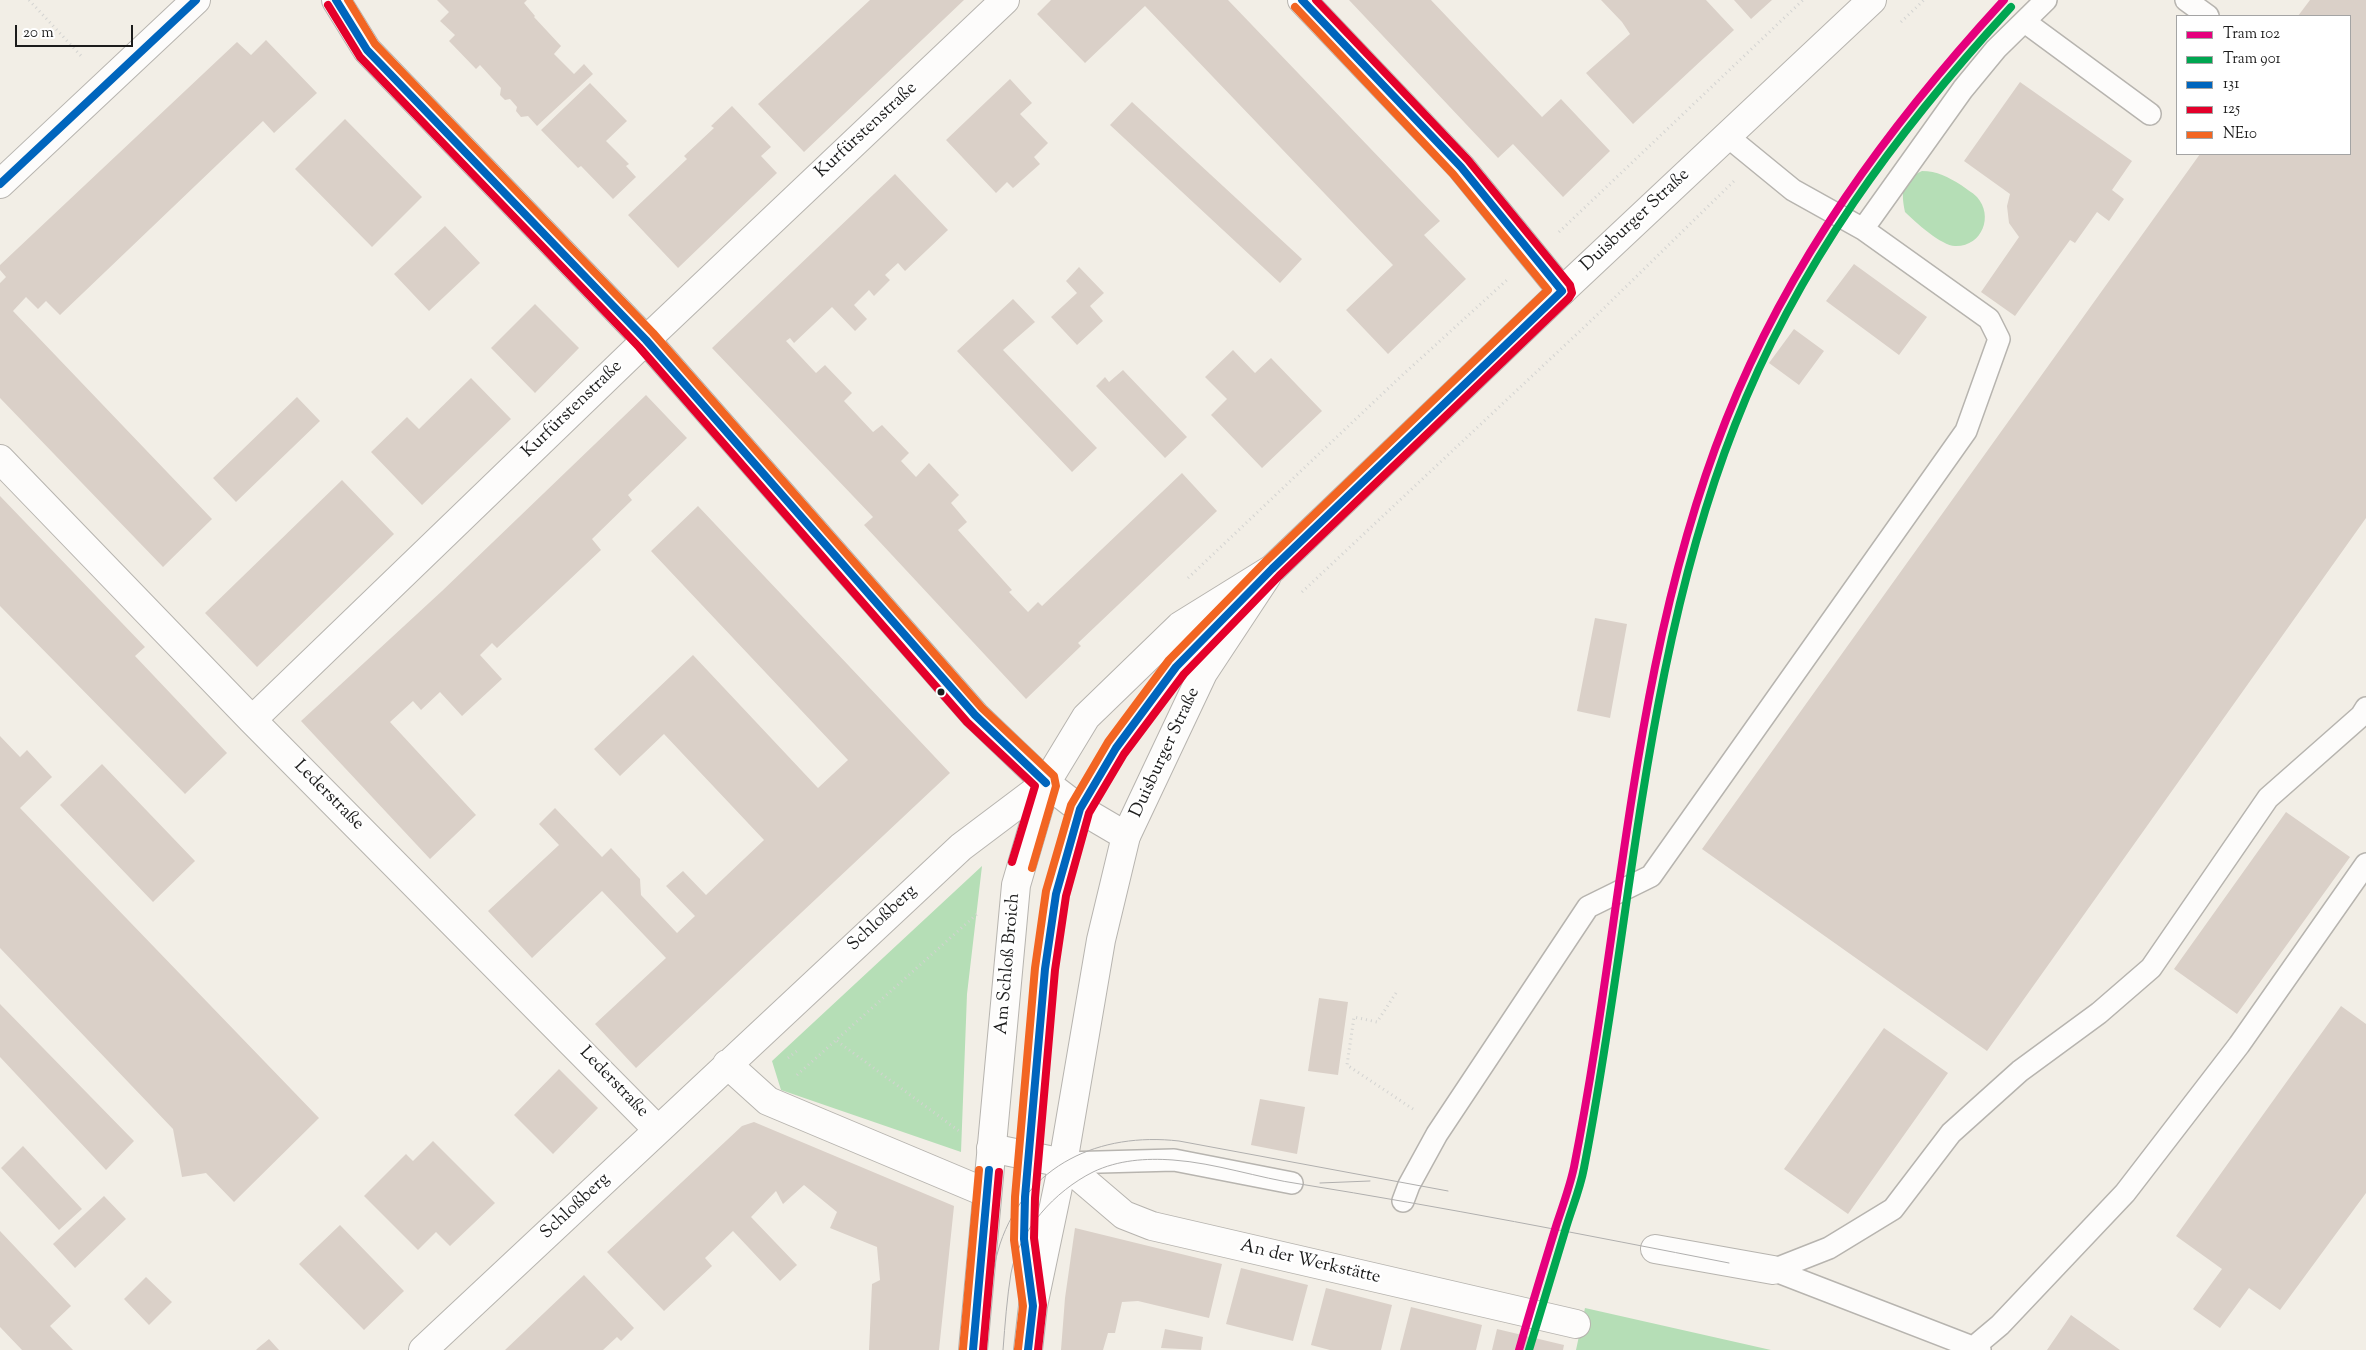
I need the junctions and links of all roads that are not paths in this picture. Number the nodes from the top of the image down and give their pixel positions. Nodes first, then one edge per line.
1 (196, 0) edge
2 (336, 0) edge
3 (1005, 0) edge
4 (1302, 0) edge
5 (1872, 0) edge
6 (2046, 0) edge
7 (2186, 0) edge
8 (2207, 15) edge
9 (2024, 22) junction
10 (2150, 114) dead end
11 (1727, 136) junction
12 (0, 184) edge
13 (1863, 229) junction
14 (1562, 291) junction
15 (646, 340) junction
16 (0, 458) edge
17 (1272, 569) junction
18 (2364, 714) edge
19 (252, 720) junction
20 (1046, 783) junction
21 (1080, 809) junction
22 (1126, 836) junction
23 (2366, 864) edge
24 (727, 1064) junction
25 (658, 1130) junction
26 (991, 1148) junction
27 (1030, 1156) junction
28 (1063, 1163) junction
29 (1292, 1183) dead end
30 (987, 1193) junction
31 (1403, 1201) dead end
32 (1655, 1249) dead end
33 (1773, 1270) junction
34 (1032, 1306) junction
35 (1576, 1324) dead end
36 (1978, 1348) edge
37 (423, 1350) edge
38 (973, 1350) edge
39 (1028, 1350) edge

1 - 12 street
2 - 15 street
3 - 15 street, Kurfürstenstraße
4 - 14 street
5 - 11 street, Duisburger Straße
6 - 9 lane
7 - 8 lane
9 - 10 lane
9 - 13 lane
11 - 13 lane
11 - 14 street, Duisburger Straße
13 - 31 lane
14 - 17 street, Duisburger Straße
15 - 19 street, Kurfürstenstraße
15 - 20 street
16 - 19 street, Lederstraße
17 - 20 street, Duisburger Straße
17 - 21 lane
17 - 22 street, Duisburger Straße
18 - 33 lane
19 - 25 street, Lederstraße
20 - 21 street
20 - 24 street, Schloßberg
20 - 26 street, Am Schloß Broich
21 - 22 street
21 - 27 lane
22 - 28 street
23 - 36 lane
24 - 25 street, Schloßberg
24 - 30 street
25 - 37 street, Schloßberg
26 - 27 street
26 - 30 street, Am Schloß Broich
27 - 28 street
27 - 34 lane
28 - 29 lane
28 - 34 street
28 - 35 street, An der Werkstätte
30 - 38 street, Am Schloß Broich
32 - 33 street
33 - 36 lane
34 - 39 street

